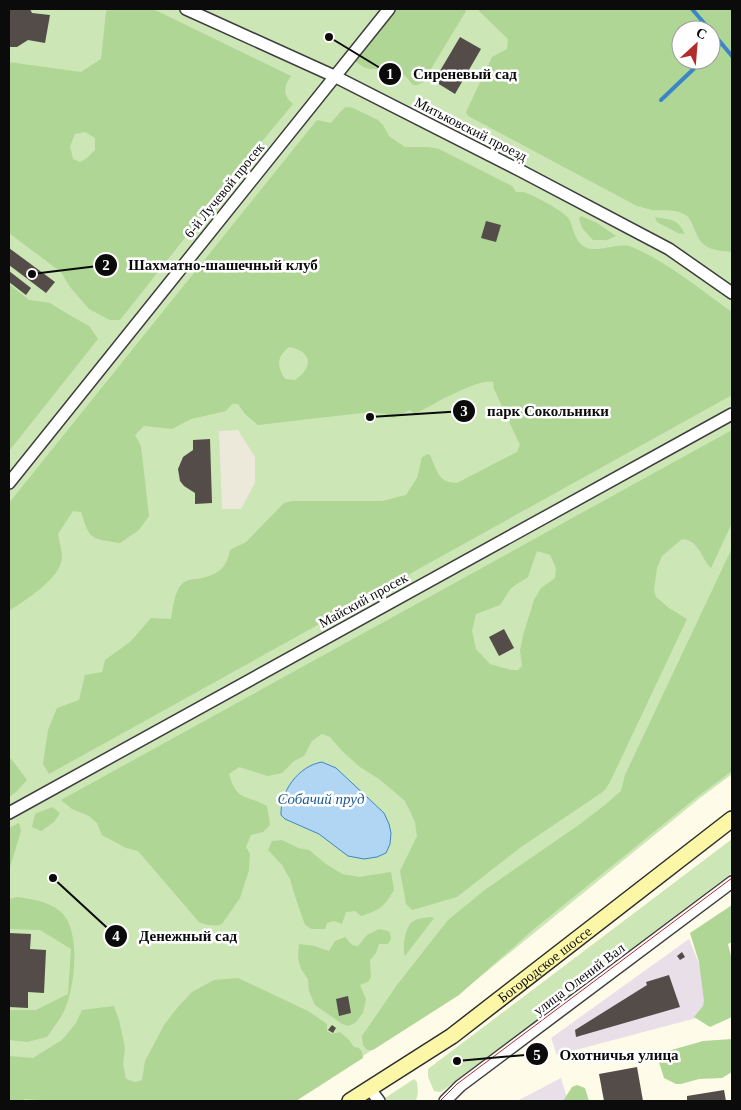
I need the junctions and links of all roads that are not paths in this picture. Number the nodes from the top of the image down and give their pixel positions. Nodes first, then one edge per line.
1 (186, 9) edge
2 (389, 9) edge
3 (334, 76) junction
4 (732, 292) edge
5 (732, 414) edge
6 (9, 483) edge
7 (9, 813) edge
8 (732, 819) edge
9 (732, 882) edge
10 (370, 1089) junction
11 (350, 1101) edge
12 (379, 1101) edge
13 (445, 1101) edge

1 - 3 street, Митьковский проезд
2 - 3 street, 6-й Лучевой просек
3 - 4 street, Митьковский проезд
3 - 6 street, 6-й Лучевой просек
5 - 7 street, Майский просек
8 - 10 main road, Богородское шоссе
9 - 13 street, улица Олений Вал
10 - 11 main road, Богородское шоссе
10 - 12 street

